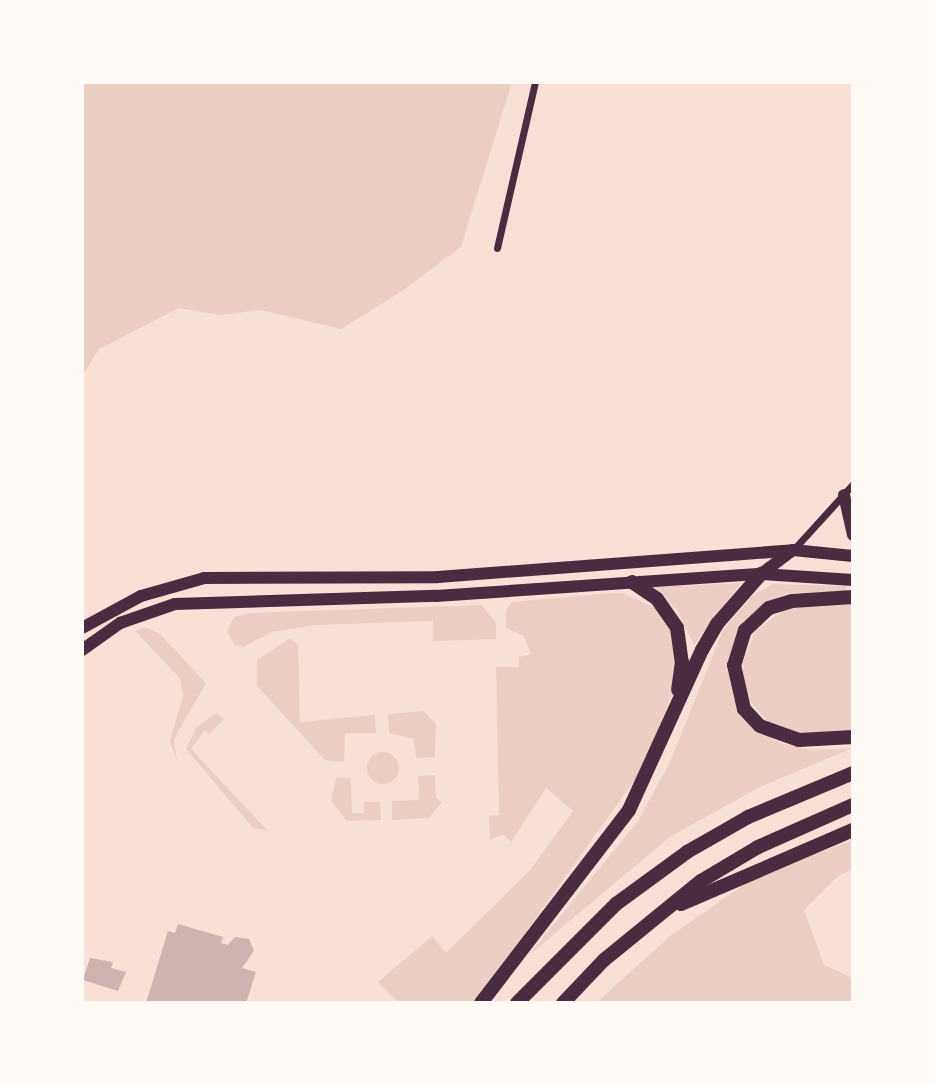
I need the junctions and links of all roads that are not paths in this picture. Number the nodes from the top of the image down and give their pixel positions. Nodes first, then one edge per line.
1 (535, 82) edge
2 (497, 248) dead end
3 (853, 484) edge
4 (844, 495) junction
5 (853, 535) edge
6 (793, 550) junction
7 (853, 556) edge
8 (761, 574) junction
9 (853, 580) edge
10 (632, 582) junction
11 (853, 597) edge
12 (82, 628) edge
13 (82, 650) edge
14 (673, 714) junction
15 (853, 737) edge
16 (853, 773) edge
17 (853, 805) edge
18 (853, 830) edge
19 (666, 910) junction
20 (481, 1003) edge
21 (517, 1003) edge
22 (563, 1003) edge

1 - 2 street
3 - 4 street
4 - 5 main road
4 - 6 street
6 - 7 main road
6 - 8 main road
6 - 12 main road
8 - 9 main road
8 - 10 main road
8 - 14 highway
10 - 13 main road
10 - 14 highway
11 - 15 highway
14 - 20 highway
16 - 21 highway
17 - 19 highway
18 - 19 highway
19 - 22 highway

